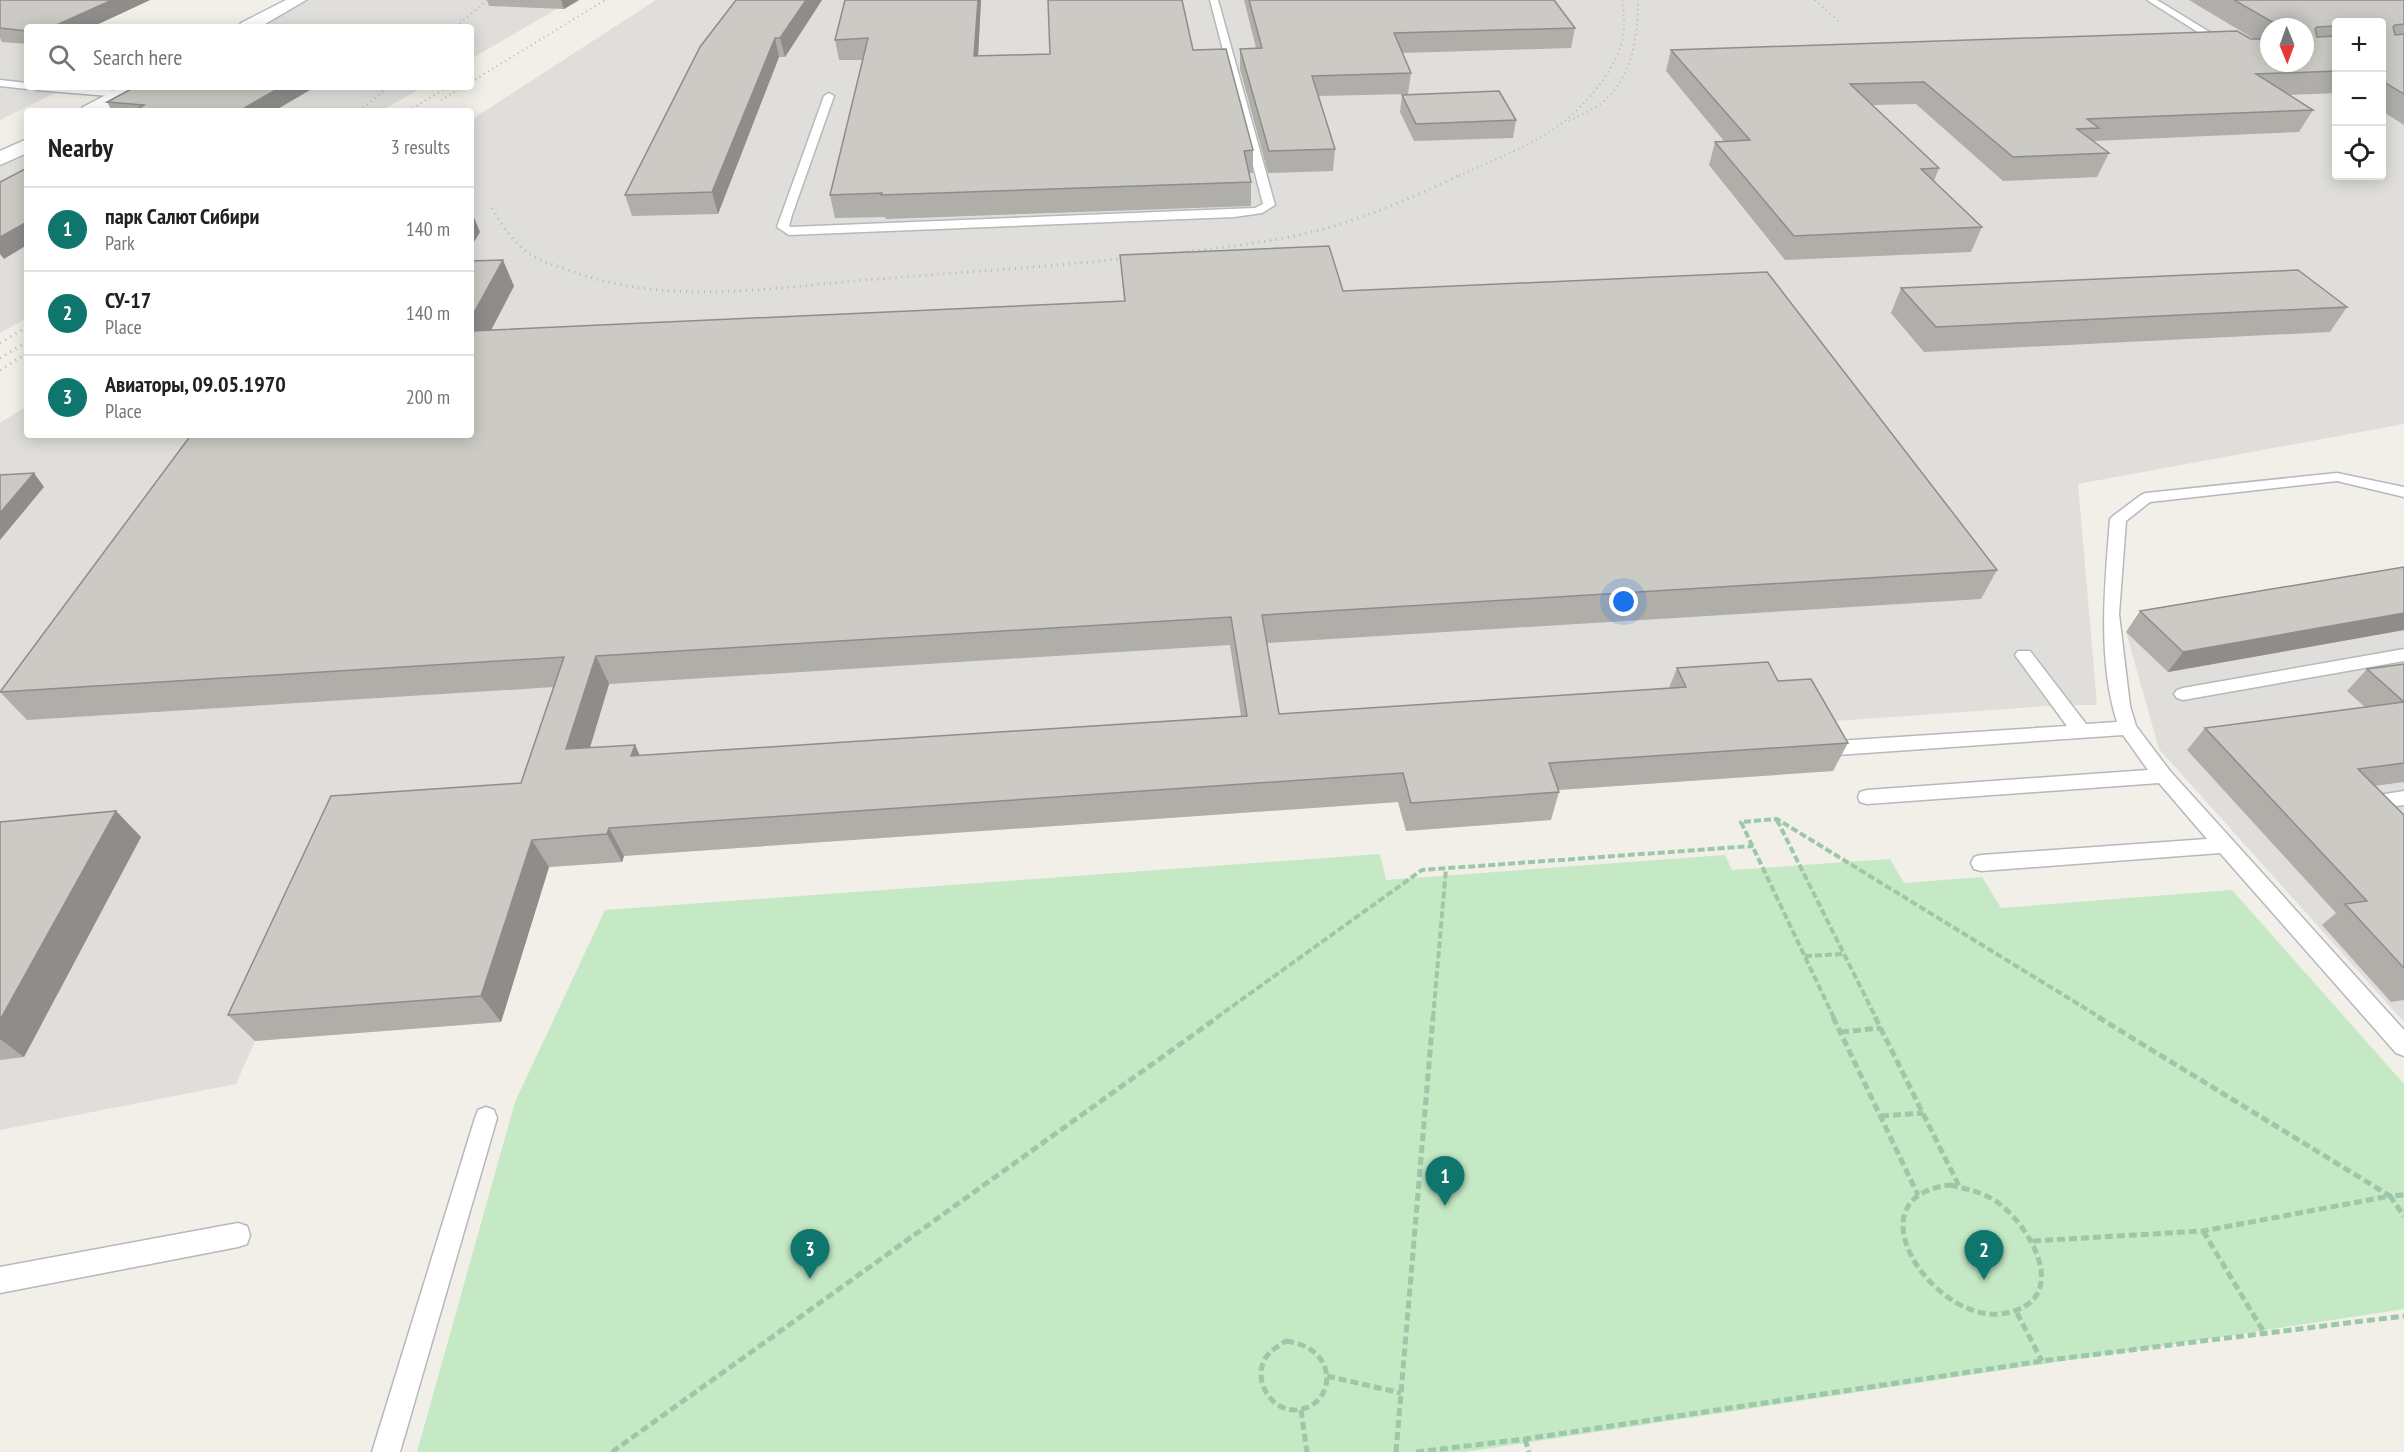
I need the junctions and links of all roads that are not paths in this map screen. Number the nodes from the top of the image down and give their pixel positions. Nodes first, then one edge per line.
1 (298, 0) edge
2 (1214, 0) edge
3 (2151, 0) edge
4 (253, 24) edge
5 (2260, 55) edge
6 (0, 83) edge
7 (24, 86) edge
8 (105, 90) edge
9 (128, 91) edge
10 (829, 96) dead end
11 (96, 108) edge
12 (24, 147) edge
13 (0, 159) edge
14 (2404, 492) edge
15 (2404, 654) edge
16 (2024, 655) dead end
17 (2183, 694) dead end
18 (2128, 728) junction
19 (2081, 731) junction
20 (1837, 748) edge
21 (2163, 776) junction
22 (1867, 797) dead end
23 (2404, 798) edge
24 (2396, 817) edge
25 (2224, 844) junction
26 (1981, 863) dead end
27 (2404, 1046) edge
28 (486, 1118) dead end
29 (238, 1235) dead end
30 (0, 1280) edge
31 (387, 1452) edge

1 - 4 main road
2 - 10 lane
3 - 5 lane
6 - 7 lane
8 - 9 lane
9 - 11 main road
12 - 13 main road
14 - 18 lane
15 - 17 lane
16 - 19 lane
18 - 19 lane
18 - 21 lane
19 - 20 lane
21 - 22 lane
21 - 25 lane
23 - 24 lane
25 - 26 lane
25 - 27 lane
28 - 31 lane
29 - 30 lane

